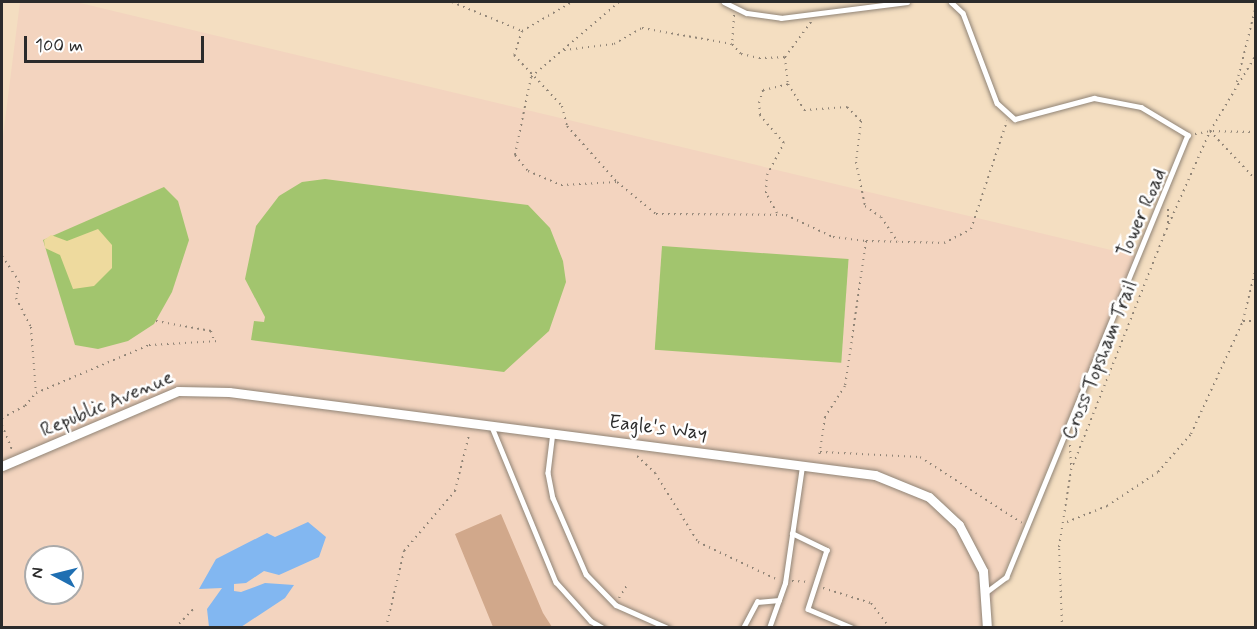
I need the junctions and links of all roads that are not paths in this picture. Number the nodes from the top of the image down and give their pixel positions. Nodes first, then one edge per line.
1 (724, 2) edge
2 (907, 2) edge
3 (951, 2) edge
4 (230, 392) joint
5 (492, 426) junction
6 (553, 432) junction
7 (802, 465) junction
8 (2, 466) edge
9 (792, 533) junction
10 (987, 592) junction
11 (779, 600) junction
12 (603, 627) edge
13 (668, 627) edge
14 (743, 627) edge
15 (769, 627) edge
16 (853, 627) edge
17 (987, 627) edge

1 - 2 lane
3 - 10 lane, Tower Road
4 - 5 street, Eagle's Way
4 - 8 street, Republic Avenue
5 - 6 street, Eagle's Way
5 - 12 lane
6 - 7 street, Eagle's Way
6 - 13 lane
7 - 9 lane
7 - 10 street, Eagle's Way
9 - 11 lane
9 - 16 lane
10 - 17 street, Eagle's Way
11 - 14 lane
11 - 15 lane

